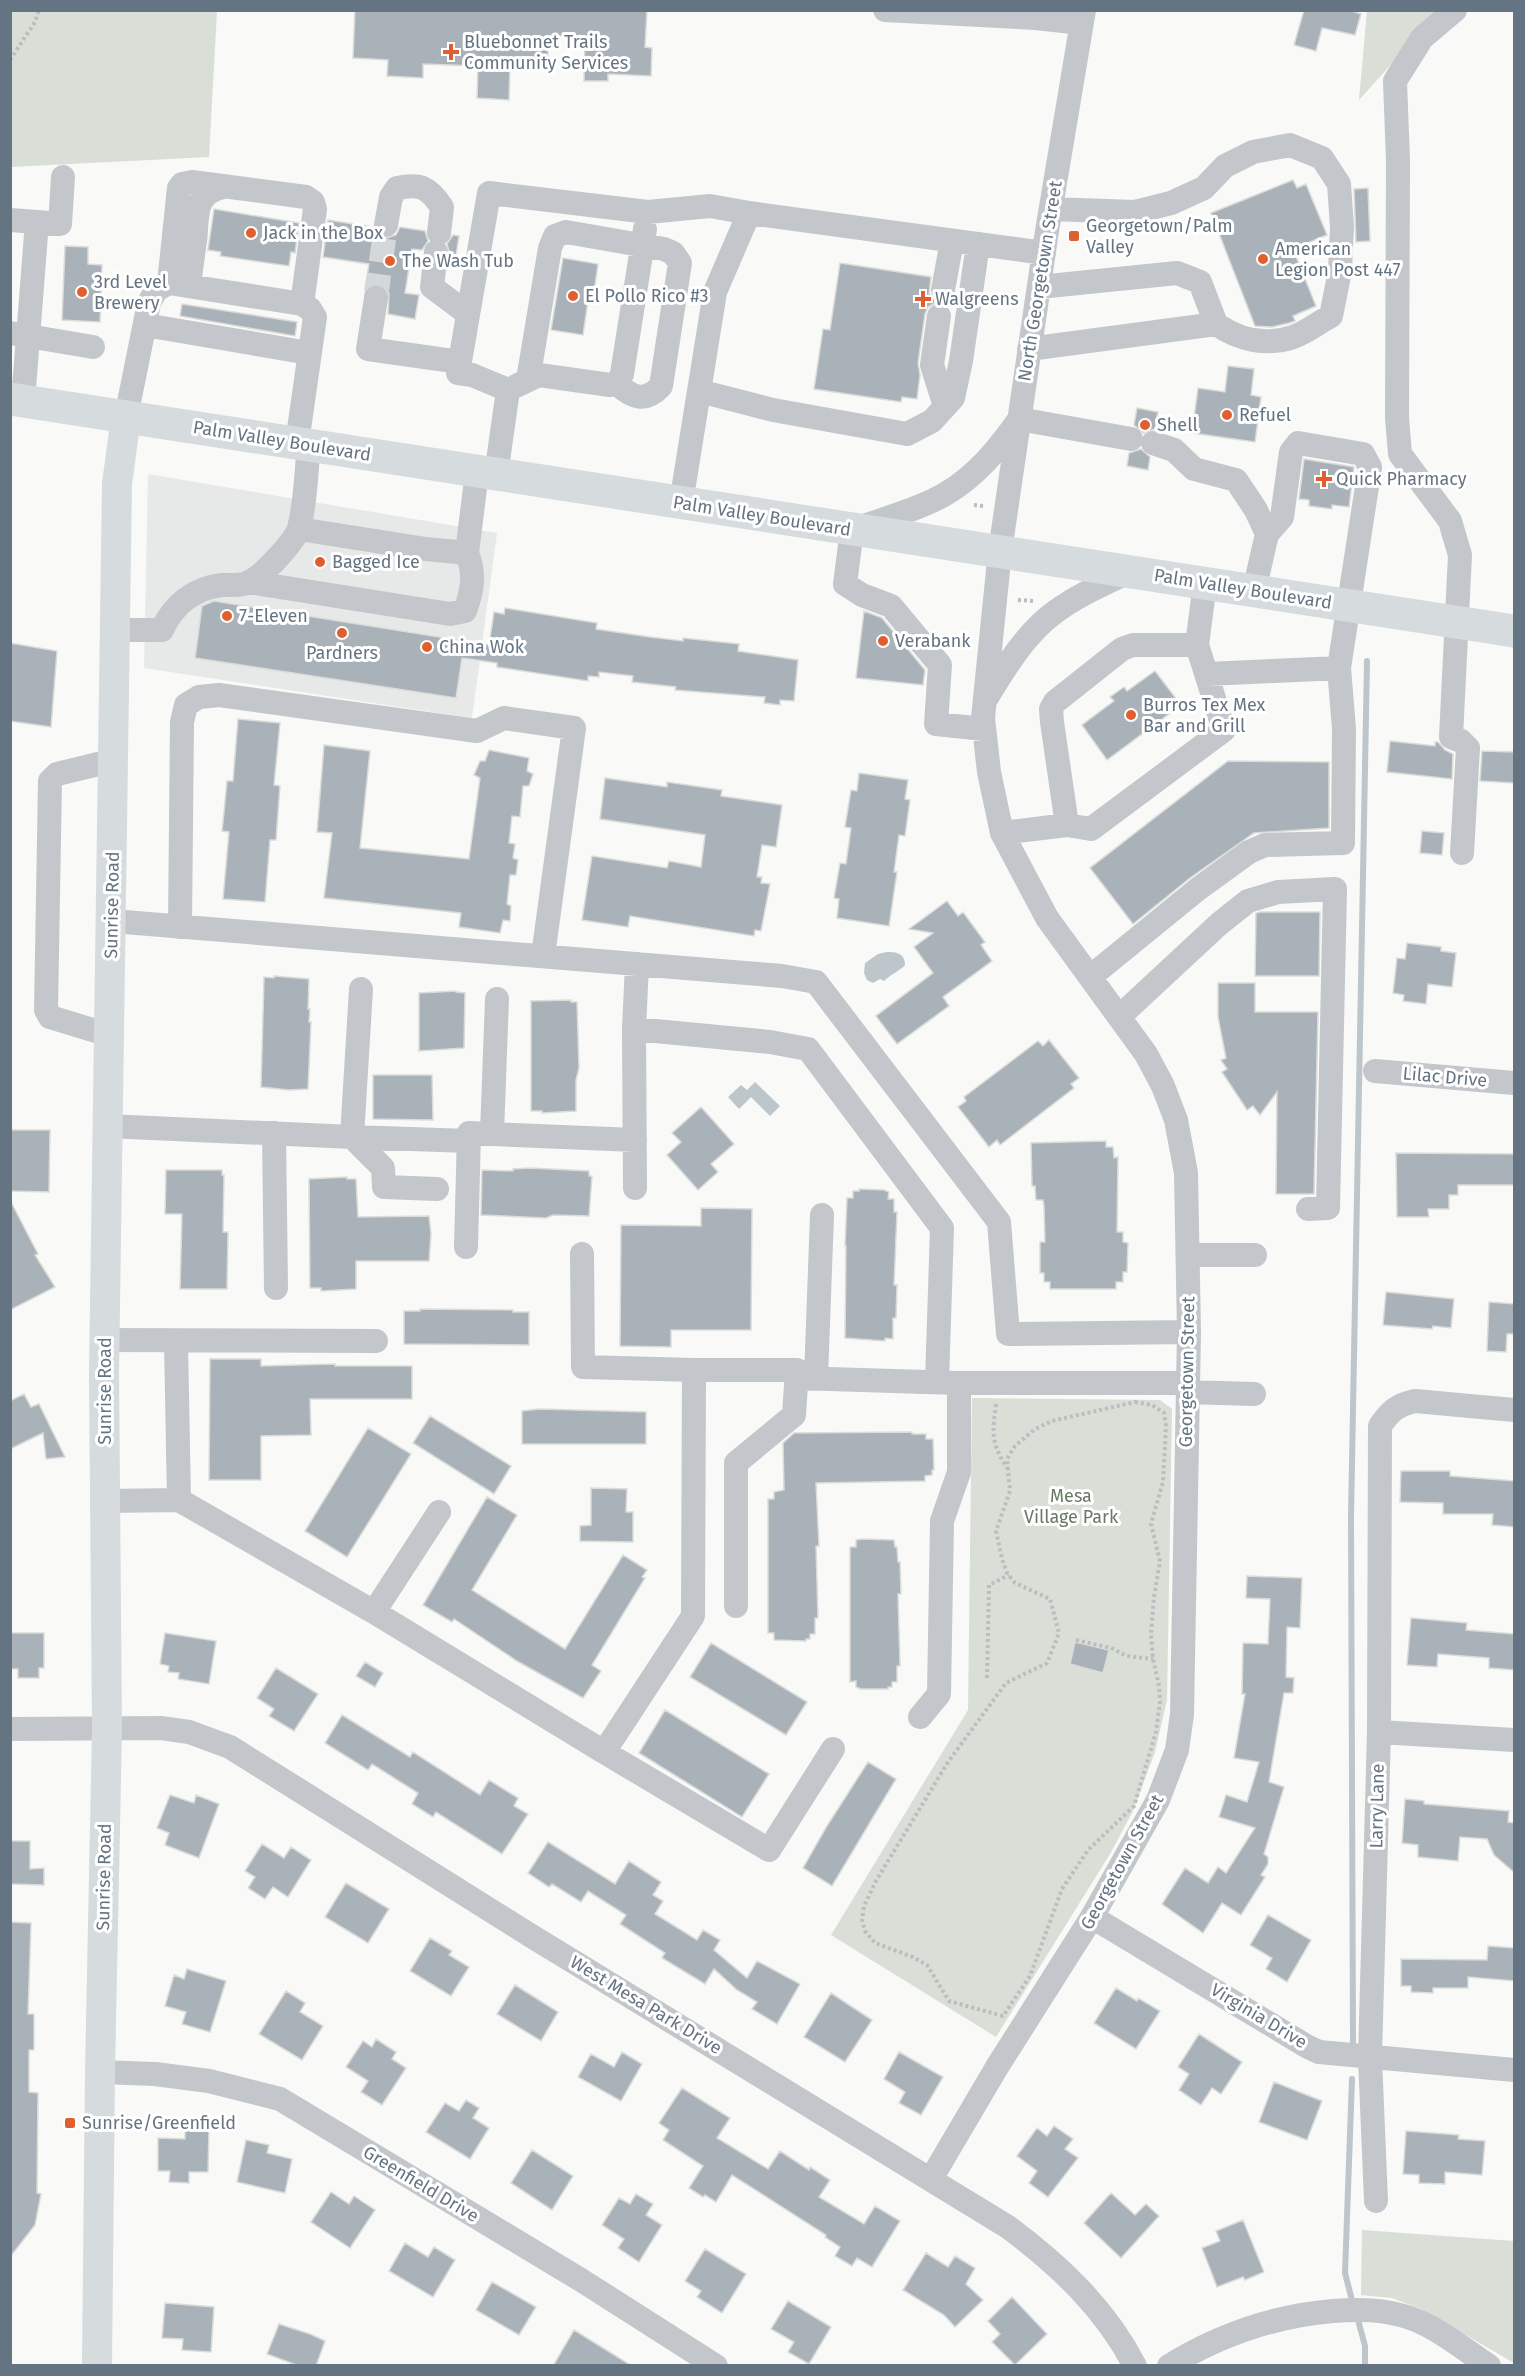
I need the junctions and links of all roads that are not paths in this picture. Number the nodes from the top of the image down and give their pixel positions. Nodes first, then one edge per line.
1 (885, 10) edge
2 (1455, 10) edge
3 (941, 12) edge
4 (1083, 17) edge
5 (63, 177) dead end
6 (224, 187) junction
7 (1051, 209) junction
8 (648, 212) junction
9 (749, 213) junction
10 (10, 220) edge
11 (37, 222) junction
12 (386, 225) tunnel mouth
13 (952, 241) junction
14 (978, 244) junction
15 (643, 245) junction
16 (1044, 253) junction
17 (179, 284) junction
18 (1039, 287) junction
19 (944, 290) dead end
20 (376, 298) tunnel mouth
21 (302, 304) junction
22 (468, 314) junction
23 (939, 316) dead end
24 (1216, 324) junction
25 (145, 325) junction
26 (19, 334) edge
27 (93, 347) dead end
28 (1029, 349) junction
29 (309, 353) junction
30 (460, 362) junction
31 (617, 384) junction
32 (518, 385) junction
33 (699, 391) junction
34 (17, 400) edge
35 (945, 406) junction
36 (126, 417) junction
37 (1019, 419) junction
38 (303, 444) junction
39 (487, 473) junction
40 (681, 503) junction
41 (298, 530) junction
42 (852, 530) junction
43 (1267, 534) junction
44 (1000, 551) junction
45 (467, 553) junction
46 (1129, 572) junction
47 (249, 582) junction
48 (1205, 583) junction
49 (1254, 591) junction
50 (1350, 606) junction
51 (1455, 623) junction
52 (117, 630) junction
53 (1515, 631) edge
54 (1197, 645) junction
55 (1339, 668) junction
56 (1207, 674) junction
57 (983, 704) junction
58 (984, 729) junction
59 (115, 760) junction
60 (1066, 825) junction
61 (1002, 833) junction
62 (1462, 853) dead end
63 (112, 921) junction
64 (180, 927) junction
65 (543, 956) junction
66 (637, 964) junction
67 (1090, 977) junction
68 (361, 989) dead end
69 (497, 999) dead end
70 (1119, 1017) junction
71 (634, 1029) junction
72 (109, 1035) junction
73 (1375, 1071) dead end
74 (1515, 1083) edge
75 (107, 1126) junction
76 (274, 1133) junction
77 (492, 1133) junction
78 (352, 1137) junction
79 (635, 1140) junction
80 (469, 1141) junction
81 (635, 1188) dead end
82 (437, 1189) dead end
83 (1308, 1209) dead end
84 (822, 1215) dead end
85 (466, 1247) dead end
86 (582, 1254) dead end
87 (1188, 1255) junction
88 (1255, 1255) dead end
89 (276, 1288) dead end
90 (1189, 1332) junction
91 (104, 1340) junction
92 (376, 1341) dead end
93 (176, 1342) junction
94 (694, 1370) junction
95 (806, 1378) junction
96 (948, 1383) junction
97 (1188, 1388) junction
98 (1254, 1394) dead end
99 (1515, 1410) edge
100 (178, 1500) junction
101 (105, 1501) junction
102 (439, 1512) dead end
103 (736, 1606) dead end
104 (374, 1612) junction
105 (920, 1717) dead end
106 (10, 1729) edge
107 (107, 1729) junction
108 (1379, 1732) junction
109 (1515, 1740) edge
110 (833, 1749) dead end
111 (604, 1752) junction
112 (1092, 1917) junction
113 (1370, 2058) junction
114 (1515, 2070) edge
115 (100, 2072) junction
116 (931, 2179) junction
117 (1376, 2201) dead end
118 (97, 2366) edge
119 (716, 2366) edge
120 (1135, 2366) edge
121 (1169, 2366) edge
122 (1489, 2366) edge

1 - 3 street
2 - 51 street
3 - 4 street
4 - 7 street, North Georgetown Street
5 - 11 street
6 - 17 street
6 - 17 street
6 - 21 street
7 - 16 street, North Georgetown Street
7 - 24 street
8 - 9 street
8 - 15 street
8 - 22 street
9 - 13 street
9 - 33 street
10 - 11 street
11 - 26 street
12 - 22 street
13 - 14 street
13 - 19 street
14 - 16 street
14 - 35 street
15 - 31 street
15 - 31 street
15 - 32 street
16 - 18 street, North Georgetown Street
17 - 21 street
17 - 25 street
18 - 24 street
18 - 28 street, North Georgetown Street
20 - 30 street
21 - 29 street
22 - 30 street
23 - 35 street
24 - 28 street
25 - 29 street
25 - 36 street
26 - 27 street
26 - 34 street
28 - 37 street, North Georgetown Street
29 - 38 street
30 - 32 street
31 - 32 street
32 - 39 street
33 - 35 street
33 - 40 street
34 - 36 highway, Palm Valley Boulevard
36 - 38 highway, Palm Valley Boulevard
36 - 52 main road, Sunrise Road
37 - 42 street
37 - 43 street
37 - 44 street, North Georgetown Street
38 - 39 highway, Palm Valley Boulevard
38 - 41 street
39 - 40 highway, Palm Valley Boulevard
39 - 45 street
40 - 42 highway, Palm Valley Boulevard
41 - 45 street
41 - 47 street
42 - 44 highway, Palm Valley Boulevard
42 - 58 street
43 - 49 street
43 - 50 street
44 - 46 highway, Palm Valley Boulevard
44 - 57 street, Georgetown Street
45 - 47 street
46 - 48 highway, Palm Valley Boulevard
46 - 57 street
47 - 52 street
48 - 49 highway, Palm Valley Boulevard
48 - 54 street
49 - 50 highway, Palm Valley Boulevard
50 - 51 highway, Palm Valley Boulevard
50 - 55 street
51 - 53 highway, Palm Valley Boulevard
51 - 62 street
52 - 59 main road, Sunrise Road
54 - 56 street
54 - 60 street
55 - 56 street
55 - 67 street
56 - 60 street
57 - 58 street, Georgetown Street
58 - 61 street, Georgetown Street
59 - 63 main road, Sunrise Road
59 - 72 street
60 - 61 street
61 - 67 street, Georgetown Street
63 - 64 street
63 - 72 main road, Sunrise Road
64 - 65 street
64 - 65 street
65 - 66 street
66 - 71 street
66 - 90 street
67 - 70 street, Georgetown Street
68 - 78 street
69 - 77 street
70 - 83 street
70 - 87 street, Georgetown Street
71 - 79 street
71 - 96 street
72 - 75 main road, Sunrise Road
73 - 74 street, Lilac Drive
75 - 76 street
75 - 91 main road, Sunrise Road
76 - 78 street
76 - 89 street
77 - 79 street
77 - 80 street
78 - 80 street
78 - 82 street
79 - 81 street
80 - 85 street
84 - 95 street
86 - 94 street
87 - 88 street
87 - 90 street, Georgetown Street
90 - 97 street, Georgetown Street
91 - 93 street
91 - 101 main road, Sunrise Road
92 - 93 street
93 - 100 street
94 - 95 street
94 - 111 street
95 - 96 street
95 - 103 street
96 - 97 street
96 - 105 street
97 - 98 street
97 - 112 street, Georgetown Street
99 - 108 street, Larry Lane
100 - 101 street
100 - 104 street
101 - 107 main road, Sunrise Road
102 - 104 street
104 - 111 street
106 - 107 street, West Mesa Park Drive
107 - 115 main road, Sunrise Road
107 - 116 street, West Mesa Park Drive
108 - 109 street
108 - 113 street, Larry Lane
110 - 111 street
112 - 113 street, Virginia Drive
112 - 116 street, Georgetown Street
113 - 114 street, Virginia Drive
113 - 117 street, Larry Lane
115 - 118 main road, Sunrise Road
115 - 119 street, Greenfield Drive
116 - 120 street, West Mesa Park Drive
121 - 122 street

